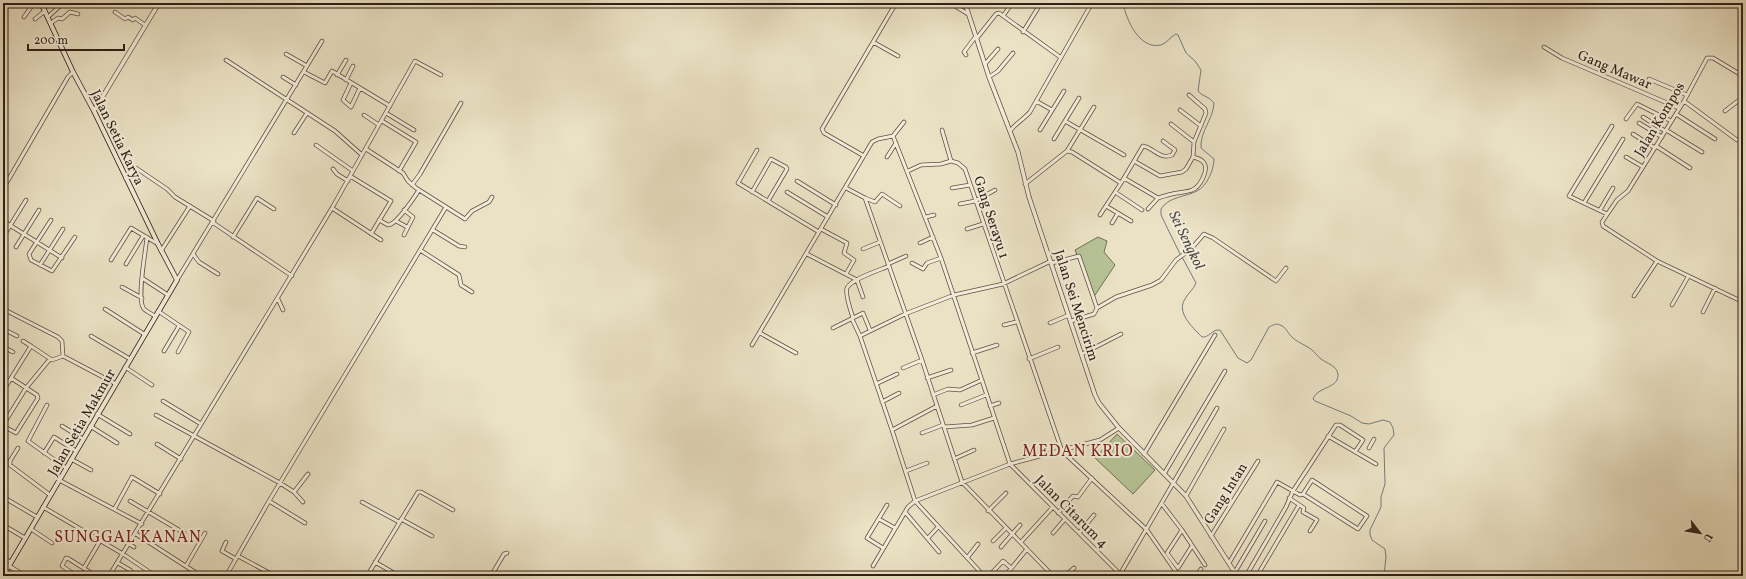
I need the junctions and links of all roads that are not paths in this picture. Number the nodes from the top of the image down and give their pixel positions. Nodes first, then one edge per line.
1 (34, 3) edge
2 (41, 3) edge
3 (63, 3) edge
4 (159, 3) edge
5 (896, 3) edge
6 (950, 3) edge
7 (965, 3) edge
8 (1012, 3) edge
9 (1041, 3) edge
10 (1092, 3) edge
11 (45, 11) junction
12 (115, 12) dead end
13 (78, 14) dead end
14 (968, 14) junction
15 (1003, 16) junction
16 (24, 17) dead end
17 (48, 17) junction
18 (35, 19) dead end
19 (51, 23) junction
20 (145, 25) junction
21 (1023, 32) junction
22 (976, 37) junction
23 (322, 41) dead end
24 (873, 42) junction
25 (1544, 47) dead end
26 (998, 49) dead end
27 (1013, 53) dead end
28 (286, 54) dead end
29 (966, 55) dead end
30 (898, 56) dead end
31 (1060, 57) junction
32 (226, 60) dead end
33 (346, 60) dead end
34 (985, 64) junction
35 (307, 66) junction
36 (353, 66) dead end
37 (304, 72) junction
38 (71, 75) junction
39 (337, 75) junction
40 (441, 75) dead end
41 (1743, 76) edge
42 (284, 77) dead end
43 (989, 77) junction
44 (1649, 79) dead end
45 (346, 80) junction
46 (351, 83) junction
47 (296, 84) junction
48 (360, 88) junction
49 (1064, 91) dead end
50 (1189, 95) dead end
51 (1687, 95) junction
52 (1743, 97) edge
53 (1078, 98) dead end
54 (287, 100) junction
55 (1036, 101) junction
56 (1684, 101) junction
57 (461, 103) dead end
58 (390, 106) junction
59 (1094, 107) dead end
60 (1679, 108) junction
61 (1052, 110) junction
62 (1180, 110) dead end
63 (94, 111) junction
64 (1725, 111) dead end
65 (307, 113) junction
66 (386, 113) junction
67 (1676, 114) junction
68 (364, 115) dead end
69 (1643, 117) dead end
70 (1626, 119) dead end
71 (382, 121) junction
72 (1065, 121) junction
73 (1671, 121) junction
74 (904, 122) dead end
75 (1639, 123) dead end
76 (1171, 124) dead end
77 (379, 125) junction
78 (1201, 126) junction
79 (1612, 126) dead end
80 (1080, 129) junction
81 (414, 130) dead end
82 (942, 130) dead end
83 (1040, 130) dead end
84 (1665, 130) junction
85 (1010, 131) junction
86 (294, 133) dead end
87 (1633, 134) dead end
88 (893, 136) junction
89 (1662, 136) junction
90 (1054, 139) dead end
91 (1624, 139) dead end
92 (1715, 139) dead end
93 (1738, 140) dead end
94 (1164, 141) dead end
95 (896, 142) junction
96 (1194, 142) junction
97 (316, 145) dead end
98 (1655, 147) junction
99 (366, 149) junction
100 (757, 150) dead end
101 (1067, 151) junction
102 (1702, 152) dead end
103 (362, 155) junction
104 (864, 156) junction
105 (887, 156) dead end
106 (1124, 156) dead end
107 (1193, 157) junction
108 (1626, 157) dead end
109 (951, 161) junction
110 (1134, 161) junction
111 (1643, 167) junction
112 (1690, 168) dead end
113 (333, 169) dead end
114 (353, 171) junction
115 (399, 171) junction
116 (908, 171) junction
117 (350, 176) junction
118 (1124, 178) junction
119 (126, 179) junction
120 (348, 181) junction
121 (796, 181) dead end
122 (1121, 183) junction
123 (1025, 184) junction
124 (412, 185) junction
125 (970, 185) junction
126 (846, 188) junction
127 (952, 188) dead end
128 (1613, 188) dead end
129 (3, 189) edge
130 (419, 190) junction
131 (995, 190) dead end
132 (752, 192) junction
133 (787, 192) dead end
134 (1115, 192) junction
135 (492, 197) dead end
136 (865, 198) junction
137 (1158, 198) junction
138 (26, 200) dead end
139 (768, 201) junction
140 (975, 201) junction
141 (1584, 203) junction
142 (960, 204) dead end
143 (836, 205) junction
144 (190, 206) junction
145 (900, 206) dead end
146 (1106, 206) junction
147 (446, 207) junction
148 (332, 208) junction
149 (274, 209) dead end
150 (39, 210) dead end
151 (404, 210) junction
152 (1142, 210) dead end
153 (1148, 210) dead end
154 (1600, 210) junction
155 (1118, 213) junction
156 (1607, 214) junction
157 (934, 215) dead end
158 (1100, 215) dead end
159 (828, 217) junction
160 (926, 217) junction
161 (51, 220) dead end
162 (379, 220) junction
163 (3, 221) edge
164 (396, 221) junction
165 (1131, 221) dead end
166 (213, 222) junction
167 (1112, 223) dead end
168 (983, 224) junction
169 (10, 226) junction
170 (407, 227) junction
171 (968, 228) dead end
172 (63, 229) dead end
173 (433, 230) junction
174 (820, 230) junction
175 (24, 234) junction
176 (371, 234) junction
177 (143, 236) junction
178 (234, 236) junction
179 (404, 236) dead end
180 (3, 237) edge
181 (75, 237) dead end
182 (933, 237) junction
183 (147, 238) junction
184 (381, 240) dead end
185 (37, 242) junction
186 (880, 242) junction
187 (920, 243) dead end
188 (158, 244) junction
189 (16, 247) dead end
190 (465, 247) dead end
191 (863, 249) dead end
192 (49, 250) junction
193 (420, 250) junction
194 (161, 251) junction
195 (193, 254) junction
196 (807, 254) junction
197 (906, 256) dead end
198 (62, 258) junction
199 (941, 258) junction
200 (111, 260) dead end
201 (1657, 261) junction
202 (1052, 262) junction
203 (912, 263) dead end
204 (126, 264) dead end
205 (40, 265) junction
206 (888, 265) junction
207 (1286, 268) dead end
208 (218, 274) dead end
209 (846, 274) junction
210 (292, 276) junction
211 (1688, 277) junction
212 (142, 278) junction
213 (177, 280) junction
214 (857, 280) junction
215 (1003, 284) junction
216 (122, 288) dead end
217 (1715, 288) junction
218 (472, 292) dead end
219 (954, 295) junction
220 (168, 296) junction
221 (1634, 296) dead end
222 (863, 297) dead end
223 (142, 298) junction
224 (278, 299) junction
225 (1743, 302) edge
226 (1672, 305) dead end
227 (1097, 308) junction
228 (3, 309) edge
229 (105, 309) dead end
230 (282, 310) dead end
231 (158, 311) junction
232 (1703, 312) dead end
233 (906, 314) junction
234 (1069, 315) junction
235 (155, 316) junction
236 (853, 318) junction
237 (1071, 321) junction
238 (1016, 322) junction
239 (1050, 323) dead end
240 (1004, 325) dead end
241 (179, 326) junction
242 (3, 328) edge
243 (832, 328) dead end
244 (870, 330) junction
245 (760, 333) junction
246 (144, 334) junction
247 (1121, 334) dead end
248 (1215, 335) dead end
249 (17, 336) dead end
250 (91, 336) dead end
251 (860, 336) junction
252 (23, 341) dead end
253 (752, 345) dead end
254 (997, 345) dead end
255 (31, 346) junction
256 (3, 347) edge
257 (1058, 347) dead end
258 (164, 351) dead end
259 (13, 352) dead end
260 (178, 352) dead end
261 (972, 353) junction
262 (796, 354) dead end
263 (1082, 354) junction
264 (64, 356) junction
265 (50, 359) junction
266 (130, 359) junction
267 (1029, 359) junction
268 (922, 360) junction
269 (125, 368) junction
270 (903, 368) dead end
271 (951, 370) dead end
272 (1225, 371) dead end
273 (898, 374) dead end
274 (11, 378) junction
275 (928, 378) junction
276 (982, 380) junction
277 (116, 384) junction
278 (876, 384) junction
279 (152, 385) dead end
280 (26, 388) junction
281 (3, 391) edge
282 (899, 394) dead end
283 (933, 395) junction
284 (986, 395) junction
285 (163, 401) dead end
286 (882, 402) junction
287 (999, 403) dead end
288 (47, 405) dead end
289 (961, 405) dead end
290 (937, 406) junction
291 (990, 406) junction
292 (1217, 408) dead end
293 (97, 414) junction
294 (156, 415) dead end
295 (994, 418) junction
296 (201, 424) junction
297 (3, 425) edge
298 (62, 426) dead end
299 (90, 426) junction
300 (943, 426) junction
301 (1119, 428) junction
302 (1224, 429) dead end
303 (892, 430) junction
304 (922, 433) dead end
305 (130, 434) dead end
306 (194, 436) junction
307 (1328, 436) junction
308 (83, 439) junction
309 (1374, 439) dead end
310 (1363, 440) junction
311 (117, 442) dead end
312 (157, 444) dead end
313 (1371, 444) junction
314 (18, 448) dead end
315 (1369, 448) dead end
316 (974, 450) dead end
317 (76, 451) junction
318 (1062, 451) junction
319 (1355, 452) junction
320 (44, 454) junction
321 (1144, 454) junction
322 (181, 458) junction
323 (72, 459) junction
324 (954, 459) junction
325 (1258, 461) dead end
326 (927, 463) dead end
327 (1010, 464) junction
328 (1376, 464) dead end
329 (66, 468) junction
330 (91, 470) dead end
331 (906, 471) junction
332 (308, 474) dead end
333 (1164, 474) junction
334 (1092, 478) junction
335 (59, 480) junction
336 (962, 482) junction
337 (280, 483) junction
338 (1173, 483) junction
339 (1293, 491) junction
340 (294, 492) junction
341 (1006, 493) dead end
342 (160, 494) junction
343 (1303, 494) junction
344 (50, 495) junction
345 (1186, 496) junction
346 (3, 497) edge
347 (1289, 498) junction
348 (130, 501) dead end
349 (269, 501) junction
350 (915, 501) junction
351 (303, 502) dead end
352 (362, 502) dead end
353 (1162, 504) junction
354 (888, 505) dead end
355 (1299, 505) junction
356 (43, 507) junction
357 (115, 508) junction
358 (1052, 508) junction
359 (453, 510) dead end
360 (988, 511) junction
361 (148, 512) junction
362 (905, 512) junction
363 (1058, 513) junction
364 (1094, 515) dead end
365 (37, 517) junction
366 (879, 519) junction
367 (1065, 519) junction
368 (400, 520) junction
369 (1265, 521) dead end
370 (305, 523) dead end
371 (142, 524) junction
372 (3, 525) edge
373 (1020, 525) dead end
374 (938, 527) junction
375 (895, 528) junction
376 (1006, 528) junction
377 (31, 529) junction
378 (1147, 530) junction
379 (1182, 530) junction
380 (1310, 531) dead end
381 (184, 533) dead end
382 (205, 533) dead end
383 (1053, 533) dead end
384 (1079, 533) junction
385 (136, 534) junction
386 (1012, 534) junction
387 (432, 536) dead end
388 (1211, 536) junction
389 (25, 538) junction
390 (928, 538) junction
391 (100, 541) junction
392 (993, 541) dead end
393 (226, 542) dead end
394 (1021, 542) junction
395 (52, 543) dead end
396 (129, 544) junction
397 (978, 544) dead end
398 (1001, 546) dead end
399 (1192, 546) junction
400 (134, 547) dead end
401 (883, 548) junction
402 (1027, 549) junction
403 (939, 552) dead end
404 (507, 553) dead end
405 (123, 554) junction
406 (238, 556) junction
407 (3, 558) edge
408 (967, 558) junction
409 (236, 559) junction
410 (118, 562) junction
411 (376, 562) junction
412 (1229, 563) junction
413 (10, 564) junction
414 (1205, 565) dead end
415 (186, 566) junction
416 (873, 566) dead end
417 (84, 568) junction
418 (1011, 568) junction
419 (1074, 568) dead end
420 (1201, 569) dead end
421 (1176, 571) junction
422 (1235, 572) junction
423 (151, 573) dead end
424 (308, 573) dead end
425 (393, 574) edge
426 (1120, 575) edge
427 (3, 576) edge
428 (24, 576) edge
429 (76, 576) edge
430 (96, 576) edge
431 (111, 576) edge
432 (135, 576) edge
433 (201, 576) edge
434 (226, 576) edge
435 (275, 576) edge
436 (313, 576) edge
437 (367, 576) edge
438 (399, 576) edge
439 (491, 576) edge
440 (984, 576) edge
441 (989, 576) edge
442 (1005, 576) edge
443 (1053, 576) edge
444 (1065, 576) edge
445 (1173, 576) edge
446 (1179, 576) edge
447 (1196, 576) edge
448 (1238, 576) edge
449 (1246, 576) edge
450 (1257, 576) edge

1 - 16 street
2 - 11 main road, Jalan Setia Karya
3 - 17 street
4 - 20 street
5 - 24 street
6 - 14 street
7 - 14 street, Jalan Sei Mencirim
8 - 15 street
9 - 21 street
10 - 31 street
11 - 17 main road, Jalan Setia Karya
11 - 18 street
12 - 20 street
13 - 19 street
14 - 22 street, Jalan Sei Mencirim
15 - 21 street
15 - 22 street
17 - 19 main road, Jalan Setia Karya
19 - 38 main road, Jalan Setia Karya
20 - 63 street
21 - 31 street
22 - 29 street
22 - 34 street, Jalan Sei Mencirim
23 - 35 street
24 - 30 street
24 - 104 street
25 - 60 street, Gang Mawar
26 - 34 street
27 - 43 street
28 - 35 street
31 - 55 street
32 - 54 street
33 - 39 street
34 - 43 street, Jalan Sei Mencirim
35 - 37 street
36 - 45 street
37 - 39 street
37 - 47 street
38 - 63 main road, Jalan Setia Karya
38 - 129 street
39 - 45 street
40 - 58 street
41 - 51 street, Jalan Kompos
42 - 47 street
43 - 85 street, Jalan Sei Mencirim
44 - 51 street
45 - 46 street
46 - 48 street
46 - 48 street
47 - 54 street
48 - 58 street
49 - 61 street
50 - 78 street
51 - 56 street, Jalan Kompos
52 - 64 street
53 - 72 street
54 - 65 street
54 - 166 street
55 - 61 street
55 - 85 street
56 - 60 street, Jalan Kompos
56 - 93 street
57 - 124 street
58 - 66 street
59 - 80 street
60 - 67 street, Jalan Kompos
61 - 83 street
62 - 78 street
63 - 119 main road, Jalan Setia Karya
65 - 86 street
65 - 103 street
66 - 71 street
66 - 81 street
67 - 73 street, Jalan Kompos
67 - 92 street
68 - 77 street
69 - 84 street
70 - 73 street
71 - 77 street
71 - 115 street
72 - 80 street
72 - 90 street
73 - 84 street, Jalan Kompos
74 - 88 street
75 - 89 street
76 - 96 street
77 - 99 street
78 - 96 street
79 - 141 street
80 - 101 street
80 - 106 street
82 - 109 street
84 - 89 street, Jalan Kompos
84 - 102 street
85 - 123 street, Jalan Sei Mencirim
87 - 98 street
88 - 95 street
88 - 104 street
89 - 98 street, Jalan Kompos
91 - 141 street
94 - 110 street
95 - 105 street
95 - 116 street
96 - 107 street
97 - 114 street
98 - 111 street, Jalan Kompos
98 - 112 street
99 - 103 street
99 - 115 street
100 - 132 street
101 - 122 street
101 - 123 street
103 - 114 street
104 - 126 street
107 - 110 street
107 - 137 street
108 - 111 street
109 - 116 street
109 - 125 street, Gang Serayu 1
110 - 118 street
111 - 156 street, Jalan Kompos
113 - 120 street
114 - 117 street
115 - 124 street
116 - 160 street
117 - 120 street
117 - 162 street
118 - 122 street
118 - 137 street
119 - 144 street
119 - 188 main road, Jalan Setia Karya
120 - 148 street
121 - 143 street
122 - 134 street
123 - 202 street, Jalan Sei Mencirim
124 - 130 street
125 - 127 street
125 - 140 street, Gang Serayu 1
126 - 136 street
126 - 143 street
128 - 154 street
130 - 147 street
130 - 151 street
131 - 140 street
132 - 139 street
132 - 139 street
133 - 159 street
134 - 146 street
134 - 152 street
135 - 147 street
136 - 145 street
136 - 186 street
137 - 153 street
138 - 169 street
139 - 174 street
140 - 142 street
140 - 168 street, Gang Serayu 1
141 - 154 street
143 - 159 street
144 - 166 street
144 - 194 street
146 - 155 street
146 - 158 street
147 - 173 street
148 - 176 street
148 - 210 street
149 - 178 street
150 - 175 street
151 - 164 street
151 - 170 street
154 - 156 street
155 - 165 street
155 - 167 street
156 - 201 street, Jalan Kompos
157 - 160 street
159 - 174 street
160 - 182 street
161 - 185 street
162 - 164 street
162 - 176 street
163 - 169 street
164 - 170 street
166 - 178 street
166 - 195 street
168 - 171 street
168 - 215 street, Gang Serayu 1
169 - 175 street
169 - 180 street
170 - 179 street
172 - 192 street
173 - 190 street
173 - 193 street
174 - 196 street
174 - 209 street
175 - 185 street
175 - 189 street
176 - 184 street
177 - 183 street
177 - 200 street
177 - 204 street
178 - 210 street
181 - 198 street
182 - 187 street
182 - 199 street
183 - 188 street
183 - 212 street
185 - 192 street
185 - 205 street
186 - 191 street
186 - 206 street
188 - 194 main road, Jalan Setia Karya
192 - 198 street
192 - 205 street
193 - 218 street
193 - 337 street
194 - 213 main road, Jalan Setia Karya
195 - 208 street
195 - 213 street
196 - 209 street
196 - 245 street
197 - 206 street
198 - 205 street
199 - 203 street
199 - 219 street
201 - 211 street
201 - 221 street
202 - 215 street
202 - 227 street
202 - 234 street, Jalan Sei Mencirim
206 - 214 street
206 - 233 street
207 - 227 street
209 - 214 street
210 - 224 street
211 - 217 street
211 - 226 street
212 - 220 street
212 - 223 street
213 - 220 main road, Jalan Setia Makmur
214 - 222 street
214 - 236 street
215 - 219 street
215 - 238 street, Gang Serayu 1
216 - 223 street
217 - 225 street
217 - 232 street
219 - 233 street
219 - 261 street
220 - 231 main road, Jalan Setia Makmur
223 - 235 street
224 - 230 street
224 - 296 street
227 - 237 street
228 - 264 street
229 - 246 street
231 - 235 main road, Jalan Setia Makmur
231 - 241 street
233 - 244 street
233 - 268 street
234 - 237 street, Jalan Sei Mencirim
234 - 239 street
235 - 246 main road, Jalan Setia Makmur
236 - 243 street
236 - 244 street
236 - 251 street
237 - 263 street, Jalan Sei Mencirim
238 - 240 street
238 - 267 street, Gang Serayu 1
241 - 258 street
241 - 260 street
242 - 249 street
244 - 251 street
245 - 253 street
245 - 262 street
246 - 266 main road, Jalan Setia Makmur
247 - 263 street
248 - 321 street
250 - 266 street
251 - 278 street
252 - 255 street
254 - 261 street
255 - 265 street
255 - 274 street
256 - 259 street
257 - 267 street
261 - 276 street
263 - 301 street, Jalan Sei Mencirim
264 - 265 street
264 - 277 street
265 - 280 street
266 - 269 main road, Jalan Setia Makmur
267 - 318 street, Gang Serayu 1
268 - 270 street
268 - 275 street
269 - 277 main road, Jalan Setia Makmur
269 - 279 street
271 - 275 street
272 - 333 street
273 - 278 street
274 - 280 street
274 - 281 street
275 - 283 street
276 - 283 street
276 - 284 street
277 - 293 main road, Jalan Setia Makmur
278 - 286 street
280 - 297 street
280 - 297 street
282 - 286 street
283 - 290 street
284 - 289 street
284 - 291 street
285 - 296 street
286 - 303 street
287 - 291 street
288 - 320 street
290 - 300 street
290 - 303 street
291 - 295 street
292 - 338 street
293 - 299 main road, Jalan Setia Makmur
293 - 305 street
294 - 306 street
295 - 300 street
295 - 327 street
296 - 306 street
298 - 308 street
299 - 308 main road, Jalan Setia Makmur
299 - 311 street
300 - 304 street
300 - 324 street
301 - 318 street
301 - 321 street, Jalan Sei Mencirim
302 - 345 street
303 - 331 street
306 - 322 street
306 - 337 street
307 - 310 street
307 - 319 street
307 - 339 street
308 - 317 main road, Jalan Setia Makmur
309 - 313 street
310 - 313 street
310 - 319 street
312 - 322 street
313 - 315 street
314 - 344 street
316 - 324 street
317 - 320 street
317 - 323 main road, Jalan Setia Makmur
318 - 327 street
318 - 334 street
319 - 328 street
320 - 329 street
321 - 333 street, Jalan Sei Mencirim
322 - 342 street
323 - 329 main road, Jalan Setia Makmur
323 - 330 street
324 - 336 street
325 - 388 street, Gang Intan
326 - 331 street
327 - 336 street
327 - 358 street, Jalan Citarum 4
329 - 335 main road, Jalan Setia Makmur
331 - 350 street
332 - 340 street
333 - 338 street, Jalan Sei Mencirim
334 - 363 street
334 - 378 street
335 - 344 main road, Jalan Setia Makmur
335 - 357 street
336 - 350 street
336 - 360 street
337 - 340 street
337 - 349 street
338 - 345 street, Jalan Sei Mencirim
338 - 353 street
339 - 343 street
339 - 347 street
339 - 412 street
340 - 351 street
341 - 360 street
342 - 357 street
342 - 361 street
343 - 343 street
344 - 356 main road, Jalan Setia Makmur
345 - 388 street, Jalan Sei Mencirim
346 - 365 street
347 - 355 street
347 - 449 street
348 - 361 street
349 - 370 street
349 - 406 street
350 - 362 street
350 - 374 street
352 - 368 street
353 - 378 street
353 - 379 street
354 - 366 street
355 - 380 street
355 - 450 street
356 - 365 main road, Jalan Setia Makmur
356 - 391 street
357 - 371 street
358 - 363 street, Jalan Citarum 4
358 - 394 street
359 - 368 street
360 - 376 street
361 - 371 street
361 - 381 street
362 - 375 street
362 - 390 street
363 - 367 street, Jalan Citarum 4
364 - 384 street
365 - 377 main road, Jalan Setia Makmur
366 - 375 street
366 - 401 street
367 - 383 street
367 - 384 street, Jalan Citarum 4
368 - 387 street
368 - 411 street
369 - 422 street
371 - 385 street
372 - 389 street
373 - 386 street
374 - 390 street
374 - 408 street
375 - 401 street
376 - 386 street
376 - 392 street
377 - 389 main road, Jalan Setia Makmur
377 - 395 street
378 - 421 street
378 - 426 street
379 - 399 street
379 - 399 street
382 - 415 street
384 - 426 street, Jalan Citarum 4
385 - 396 street
385 - 415 street
386 - 394 street
386 - 398 street
388 - 412 street, Jalan Sei Mencirim
389 - 413 main road, Jalan Setia Makmur
390 - 403 street
391 - 405 street
391 - 417 street
393 - 409 street
394 - 402 street
396 - 400 street
396 - 405 street
397 - 408 street
399 - 414 street
401 - 416 street
402 - 418 street
402 - 443 street
404 - 439 street
405 - 410 street
405 - 423 street
406 - 409 street
406 - 435 street
407 - 413 street
408 - 440 street
409 - 434 street
410 - 431 street
410 - 432 street
411 - 425 street
411 - 437 street
412 - 422 street, Jalan Sei Mencirim
413 - 427 main road, Jalan Setia Makmur
413 - 428 street
415 - 433 street
417 - 429 street
417 - 430 street
418 - 441 street
418 - 442 street
419 - 444 street
420 - 447 street
421 - 445 street
421 - 446 street
422 - 448 street, Jalan Sei Mencirim
424 - 436 street
425 - 438 street

